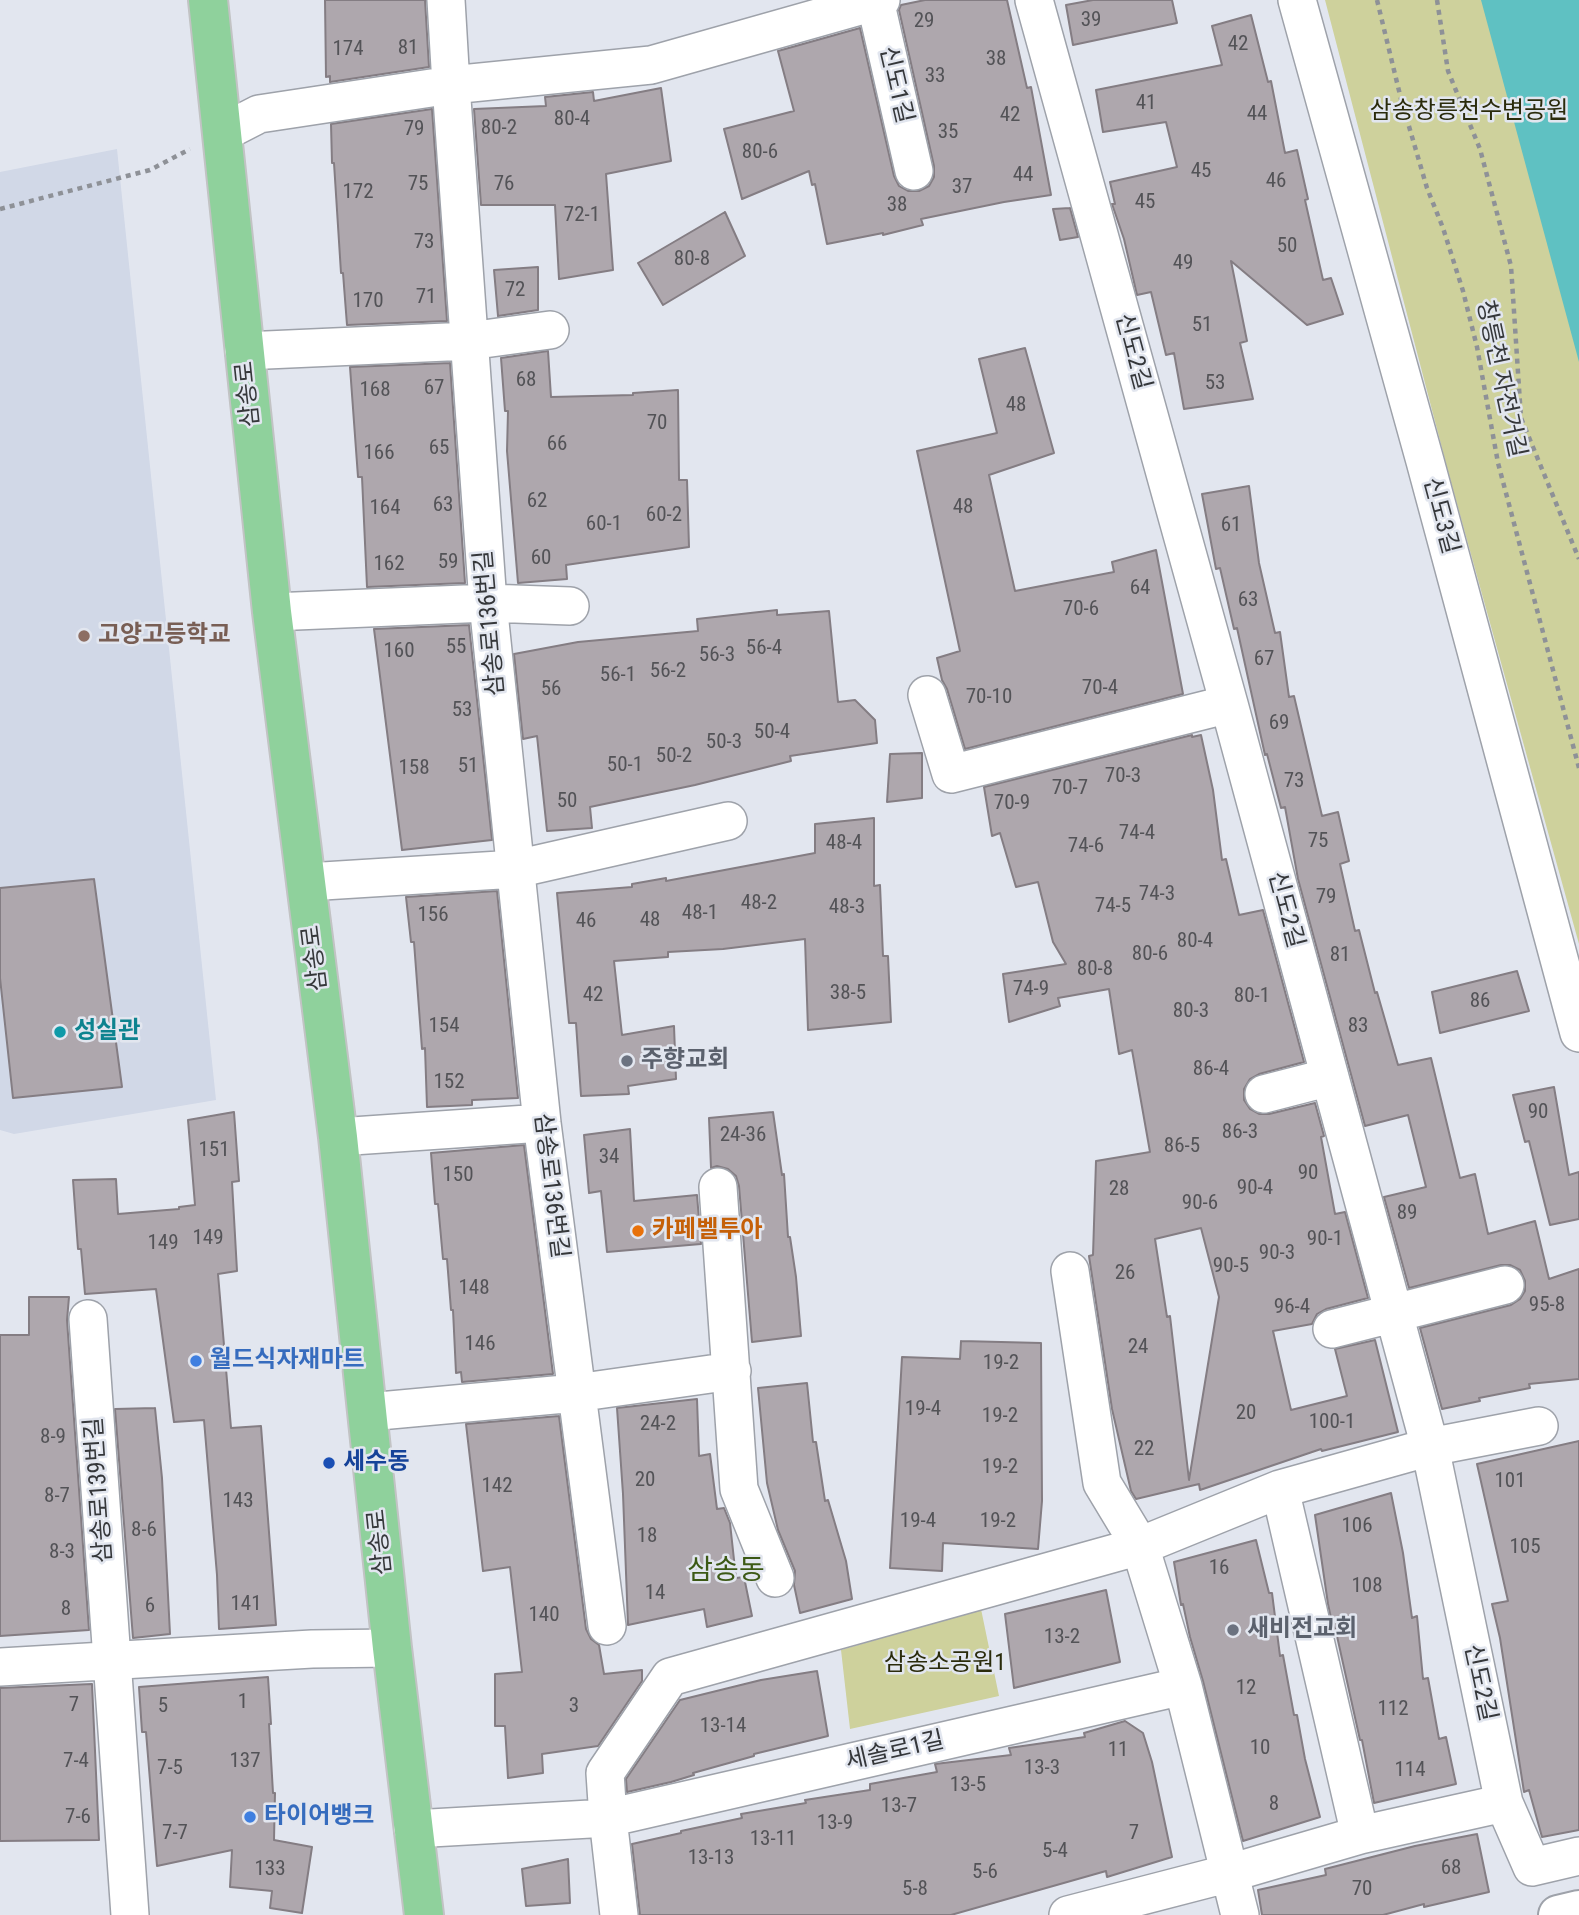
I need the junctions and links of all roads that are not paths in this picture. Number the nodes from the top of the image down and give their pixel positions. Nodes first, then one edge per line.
1 (208, 0) edge
2 (446, 0) edge
3 (1034, 0) edge
4 (1297, 0) edge
5 (877, 1) edge
6 (451, 85) junction
7 (222, 133) junction
8 (914, 171) dead end
9 (550, 330) dead end
10 (469, 341) junction
11 (244, 351) junction
12 (488, 603) junction
13 (569, 606) dead end
14 (272, 612) junction
15 (927, 695) dead end
16 (1229, 704) junction
17 (728, 821) dead end
18 (516, 869) junction
19 (306, 882) junction
20 (1579, 1033) edge
21 (1330, 1077) junction
22 (1264, 1094) dead end
23 (542, 1123) junction
24 (338, 1138) junction
25 (718, 1187) dead end
26 (1070, 1271) dead end
27 (1505, 1285) dead end
28 (1394, 1314) junction
29 (88, 1318) dead end
30 (1332, 1329) dead end
31 (732, 1371) junction
32 (576, 1392) junction
33 (368, 1412) junction
34 (1539, 1426) dead end
35 (1430, 1447) junction
36 (1280, 1489) junction
37 (1140, 1546) junction
38 (775, 1577) dead end
39 (607, 1626) dead end
40 (392, 1648) junction
41 (112, 1661) junction
42 (0, 1667) edge
43 (1183, 1686) junction
44 (1504, 1803) junction
45 (608, 1818) junction
46 (413, 1829) junction
47 (1360, 1835) junction
48 (1579, 1856) edge
49 (1230, 1873) junction
50 (1579, 1910) edge
51 (130, 1915) edge
52 (424, 1915) edge
53 (620, 1915) edge
54 (1068, 1915) edge
55 (1240, 1915) edge
56 (1558, 1915) edge

1 - 7 main road, 삼송로
2 - 6 street, 삼송로136번길
3 - 16 street, 신도2길
4 - 20 street, 신도3길
5 - 6 street
5 - 8 street, 신도1길
6 - 7 street
6 - 10 street, 삼송로136번길
7 - 11 main road, 삼송로
9 - 10 street
10 - 11 street
10 - 12 street, 삼송로136번길
11 - 14 main road, 삼송로
12 - 13 street
12 - 14 street
12 - 18 street, 삼송로136번길
14 - 19 main road, 삼송로
15 - 16 street
16 - 21 street, 신도2길
17 - 18 street
18 - 19 street
18 - 23 street, 삼송로136번길
19 - 24 main road, 삼송로
21 - 22 street
21 - 28 street, 신도2길
23 - 24 street
23 - 32 street, 삼송로136번길
24 - 33 main road, 삼송로
25 - 31 street
26 - 37 street
27 - 28 street
28 - 30 street
28 - 35 street, 신도2길
29 - 41 street, 삼송로139번길
31 - 32 street
31 - 38 street
32 - 33 street
32 - 39 street, 삼송로136번길
33 - 40 main road, 삼송로
34 - 35 street
35 - 36 street
35 - 44 street, 신도2길
36 - 37 street
36 - 47 street
37 - 43 street
37 - 45 street
40 - 41 street
40 - 46 main road, 삼송로
41 - 42 street
41 - 51 street, 삼송로139번길
43 - 45 street, 세솔로1길
43 - 49 street
44 - 47 street
44 - 48 street, 신도2길
45 - 46 street, 세솔로1길
45 - 53 street
46 - 52 main road, 삼송로
47 - 49 street
49 - 54 street
49 - 55 street
50 - 56 street

